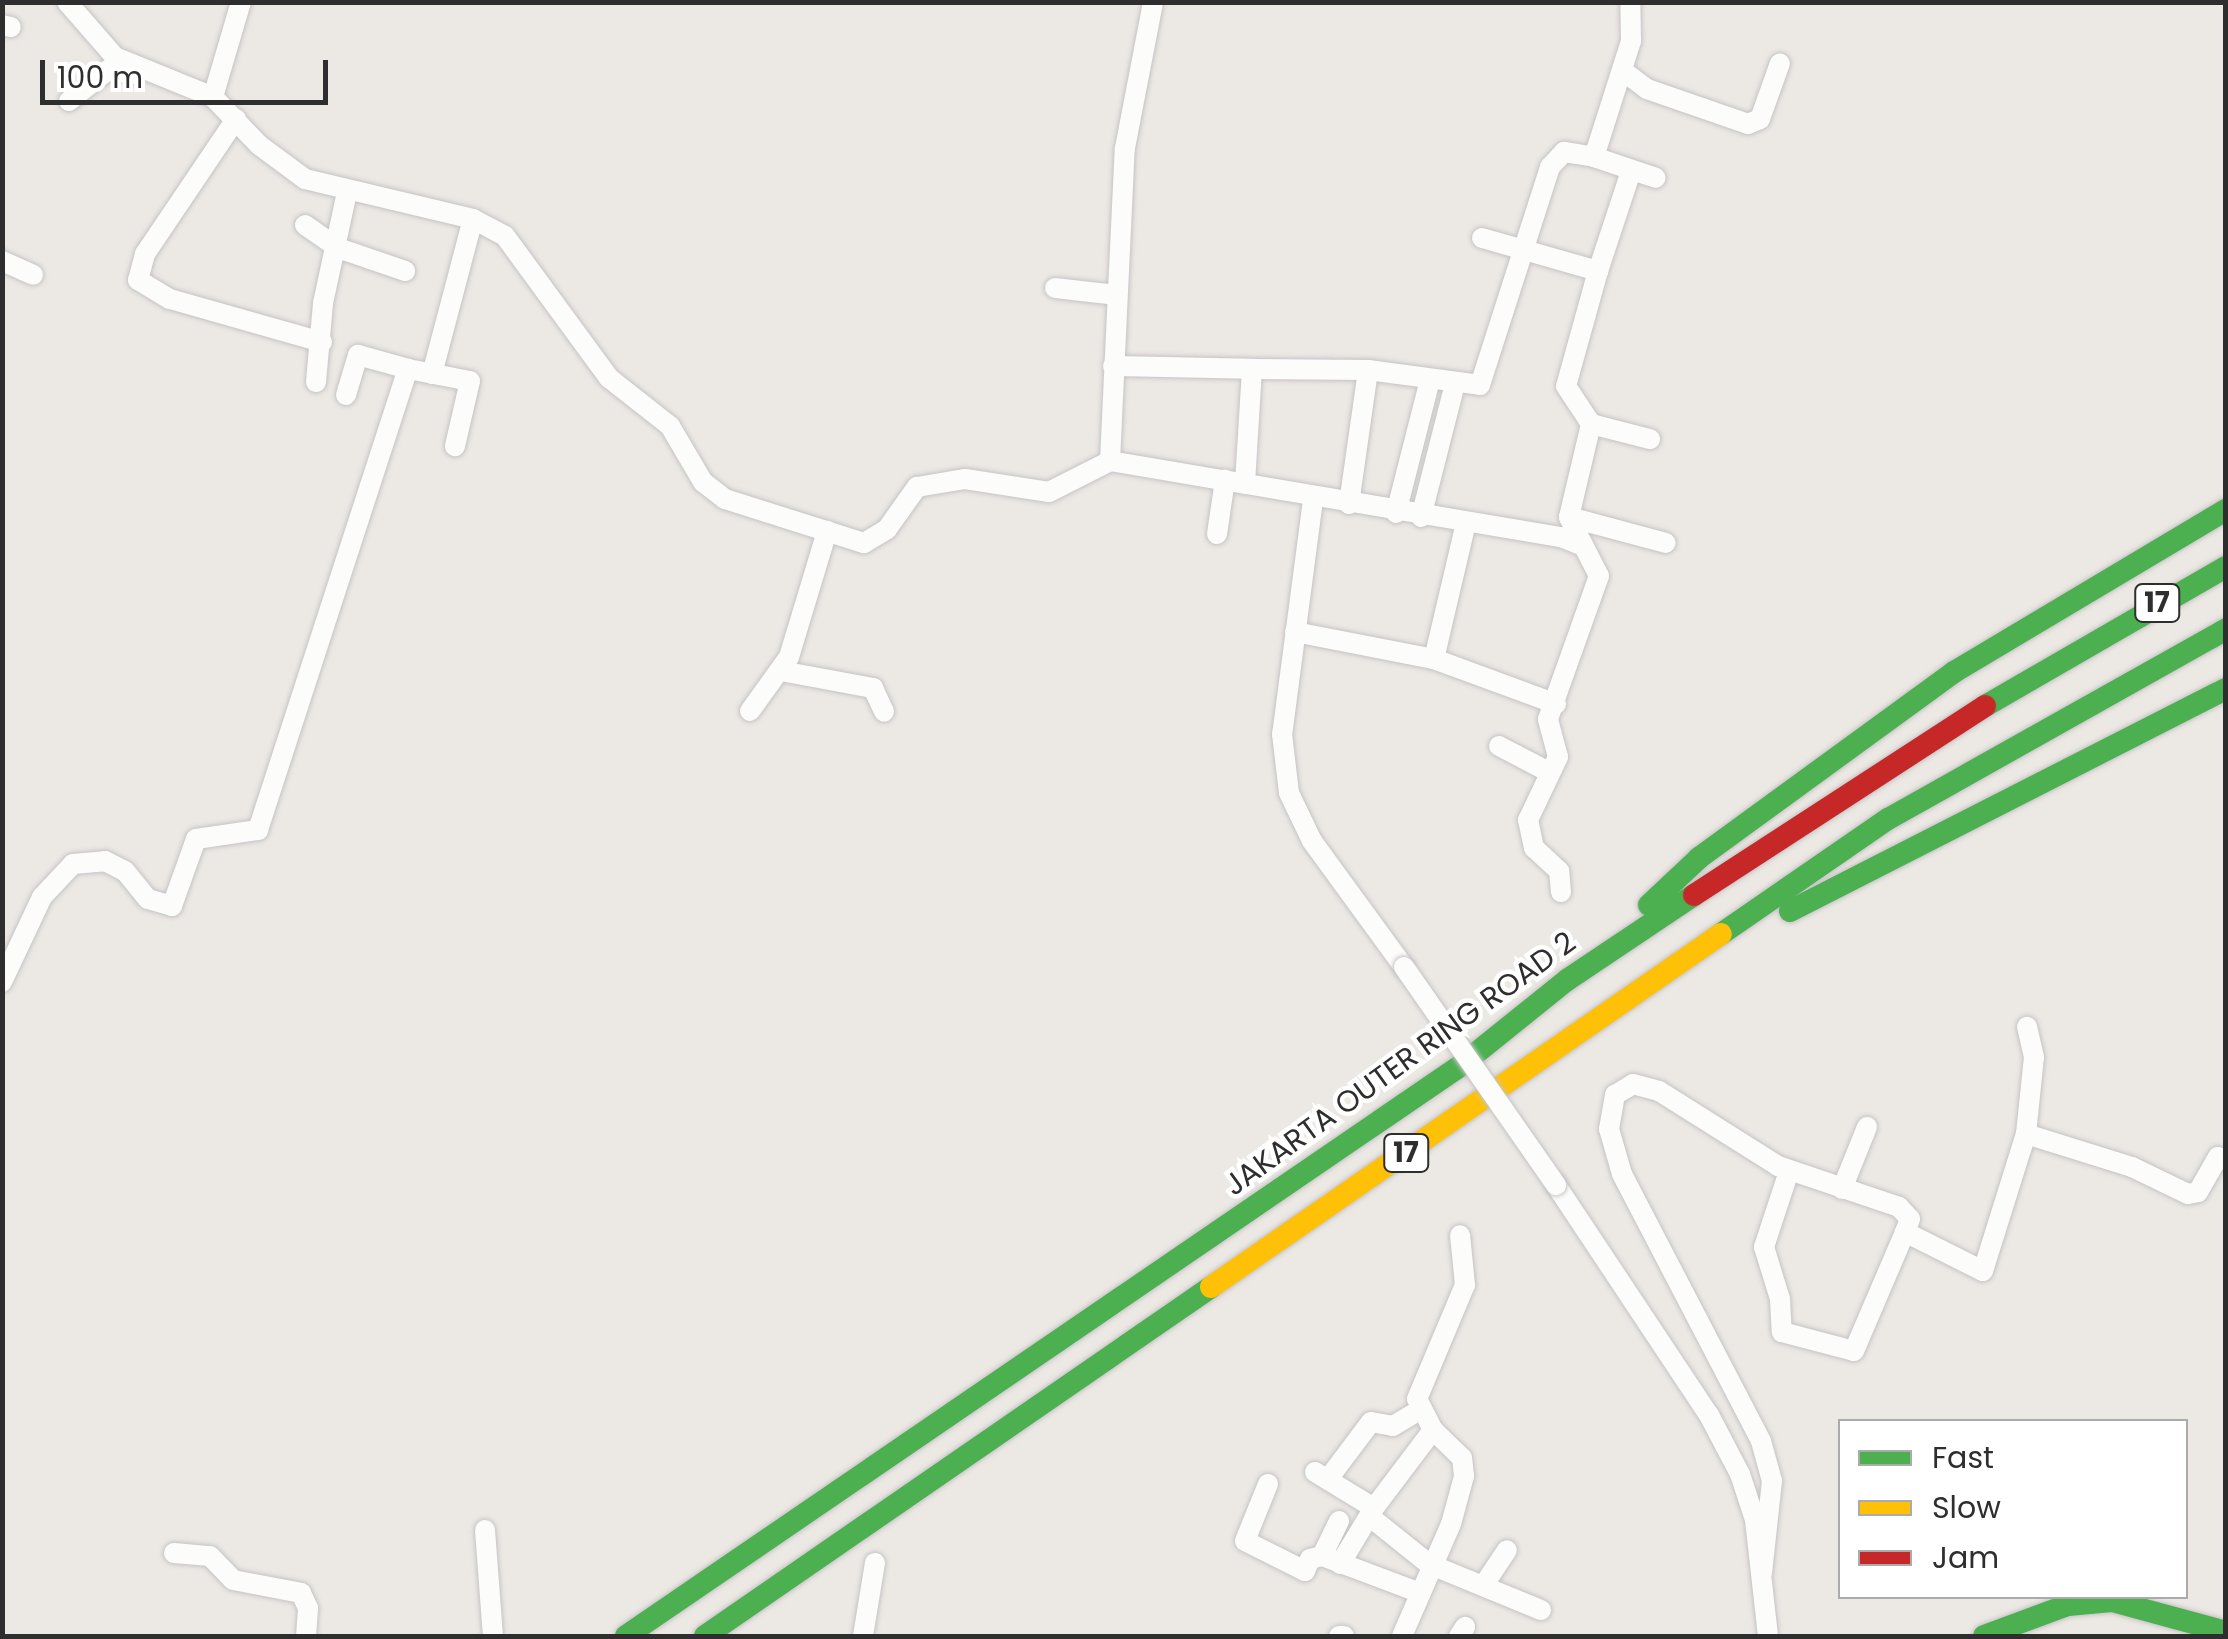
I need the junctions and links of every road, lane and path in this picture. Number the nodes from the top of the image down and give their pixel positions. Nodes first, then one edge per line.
1 (66, 2) edge
2 (240, 2) edge
3 (1153, 2) edge
4 (1630, 2) edge
5 (1780, 64) dead end
6 (1623, 71) junction
7 (149, 76) junction
8 (214, 97) junction
9 (69, 101) dead end
10 (236, 119) junction
11 (1594, 158) junction
12 (1631, 171) junction
13 (1656, 178) dead end
14 (347, 192) junction
15 (473, 219) junction
16 (305, 225) dead end
17 (1482, 238) dead end
18 (1526, 247) junction
19 (338, 248) junction
20 (2, 261) edge
21 (405, 271) dead end
22 (1598, 271) junction
23 (32, 275) dead end
24 (1055, 288) dead end
25 (1116, 295) junction
26 (322, 342) junction
27 (1113, 366) junction
28 (408, 370) junction
29 (1252, 370) junction
30 (1368, 370) junction
31 (432, 374) junction
32 (1430, 380) junction
33 (316, 382) dead end
34 (1455, 384) junction
35 (346, 394) dead end
36 (1591, 424) junction
37 (1650, 439) dead end
38 (455, 446) dead end
39 (1110, 461) junction
40 (1235, 482) junction
41 (1313, 500) junction
42 (1349, 504) junction
43 (2226, 510) edge
44 (1396, 513) junction
45 (1421, 516) junction
46 (1568, 517) junction
47 (1466, 523) junction
48 (827, 531) junction
49 (1217, 534) dead end
50 (1666, 543) dead end
51 (1583, 546) junction
52 (2226, 567) edge
53 (2226, 629) edge
54 (1295, 632) junction
55 (1434, 660) junction
56 (781, 671) junction
57 (2226, 689) edge
58 (1556, 704) junction
59 (750, 711) dead end
60 (884, 712) dead end
61 (1499, 746) dead end
62 (1549, 772) junction
63 (1561, 892) dead end
64 (1567, 980) junction
65 (2, 982) edge
66 (1650, 984) junction
67 (2027, 1026) dead end
68 (1868, 1127) dead end
69 (2026, 1134) junction
70 (2226, 1160) edge
71 (1788, 1171) junction
72 (1842, 1188) junction
73 (1906, 1232) junction
74 (1460, 1235) dead end
75 (1420, 1410) junction
76 (1433, 1430) junction
77 (1268, 1484) dead end
78 (1339, 1521) dead end
79 (485, 1530) dead end
80 (1507, 1550) dead end
81 (174, 1553) dead end
82 (1331, 1560) junction
83 (874, 1563) dead end
84 (1429, 1564) junction
85 (1762, 1573) junction
86 (1483, 1586) junction
87 (1418, 1592) junction
88 (1541, 1610) dead end
89 (2195, 1630) edge
90 (2226, 1632) edge
91 (306, 1636) edge
92 (494, 1636) edge
93 (626, 1636) edge
94 (706, 1636) edge
95 (864, 1636) edge
96 (1402, 1636) edge
97 (1768, 1636) edge
98 (1984, 1636) edge

1 - 7 street
2 - 8 street
3 - 25 street
4 - 6 street
5 - 6 street
6 - 11 street
7 - 8 street
7 - 9 street
8 - 10 street
10 - 14 street
10 - 26 street
11 - 12 street
11 - 18 street
12 - 13 street
12 - 22 street
14 - 15 street
14 - 19 street
15 - 31 street
15 - 48 street
16 - 19 street
17 - 18 street
18 - 22 street
18 - 34 street
19 - 21 street
19 - 26 street
20 - 23 street
22 - 36 street
24 - 25 street
25 - 27 street
26 - 33 street
27 - 29 street
27 - 39 street
28 - 31 street
28 - 35 street
28 - 65 street
29 - 30 street
29 - 40 street
30 - 32 street
30 - 42 street
31 - 38 street
32 - 34 street
32 - 44 street
34 - 45 street
36 - 37 street
36 - 46 street
39 - 40 street
39 - 48 street
40 - 41 street
40 - 49 street
41 - 42 street
41 - 54 street
42 - 44 street
43 - 64 main road
44 - 45 street
45 - 47 street
46 - 50 street
46 - 51 street
47 - 51 street
47 - 55 street
48 - 56 street
51 - 58 street
52 - 64 main road, JAKARTA OUTER RING ROAD 2 / 17
53 - 66 main road, 17
54 - 55 street
54 - 85 street, bridge
55 - 58 street
56 - 59 street
56 - 60 street
57 - 66 main road
58 - 62 street
61 - 62 street
62 - 63 street
64 - 93 main road, JAKARTA OUTER RING ROAD 2 / 17
66 - 94 main road, 17
67 - 69 street
68 - 72 street
69 - 70 street
69 - 73 street
71 - 72 street
71 - 73 street
71 - 85 street
72 - 73 street
74 - 75 street
75 - 76 street
75 - 76 street
76 - 84 street
77 - 82 street
78 - 82 street
79 - 92 street
80 - 86 street
81 - 91 street
82 - 84 street
82 - 87 street
83 - 95 street
84 - 86 street
84 - 87 street
85 - 97 street
86 - 88 street
87 - 96 street
89 - 90 main road
89 - 98 main road

